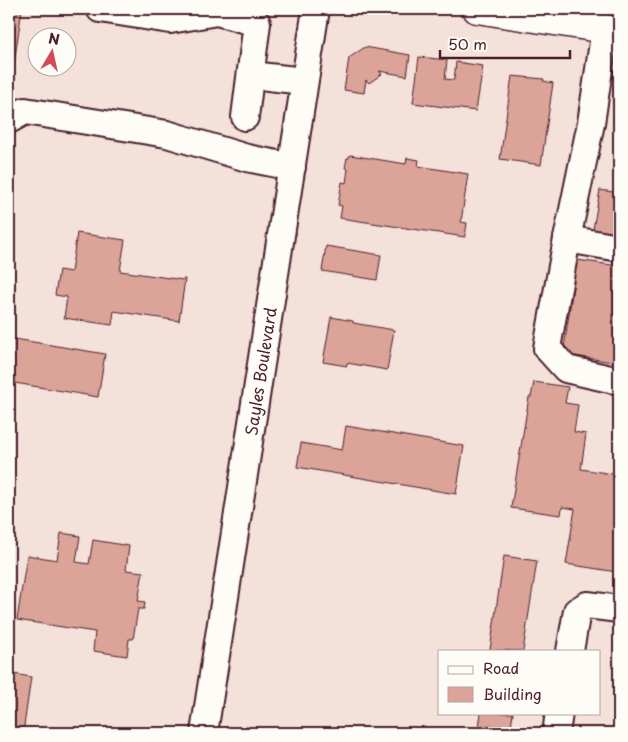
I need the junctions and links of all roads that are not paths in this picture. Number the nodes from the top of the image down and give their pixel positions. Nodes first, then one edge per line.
1 (100, 9) edge
2 (316, 9) edge
3 (477, 9) edge
4 (217, 10) edge
5 (612, 30) edge
6 (250, 74) junction
7 (608, 79) edge
8 (304, 81) junction
9 (244, 117) dead end
10 (9, 120) edge
11 (292, 167) junction
12 (567, 239) junction
13 (619, 248) edge
14 (619, 381) edge
15 (619, 609) edge
16 (570, 650) edge
17 (559, 714) edge
18 (204, 733) edge
19 (556, 733) edge

1 - 4 street
2 - 8 street, Sayles Boulevard
3 - 5 main road
4 - 6 street
5 - 7 street
6 - 8 street
6 - 9 street
7 - 12 street
8 - 11 street, Sayles Boulevard
10 - 11 street
11 - 18 street, Sayles Boulevard
12 - 13 street
12 - 14 street
15 - 16 street
17 - 19 street

